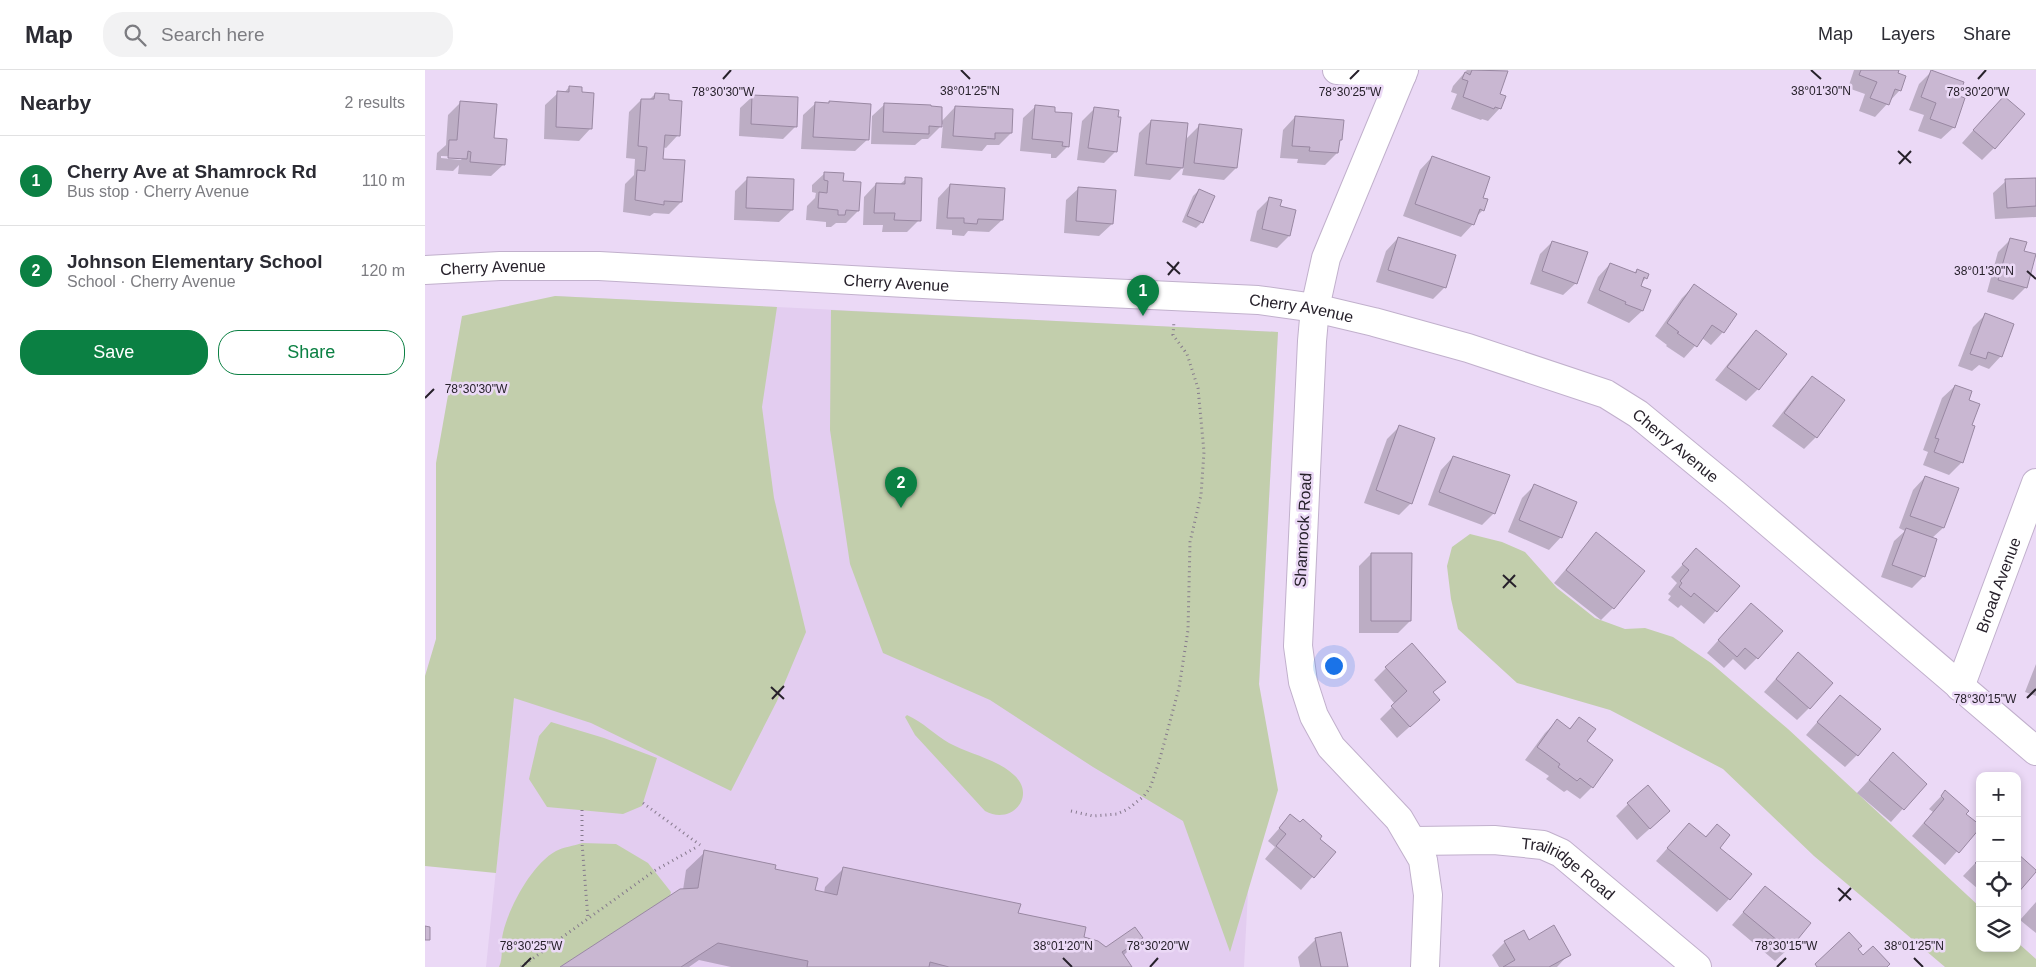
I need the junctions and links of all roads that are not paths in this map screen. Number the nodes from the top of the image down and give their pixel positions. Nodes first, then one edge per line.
1 (1337, 70) edge
2 (1403, 72) edge
3 (425, 270) edge
4 (1315, 308) junction
5 (2036, 483) edge
6 (1960, 687) junction
7 (2036, 751) edge
8 (1414, 842) junction
9 (1425, 967) edge
10 (1697, 967) edge

1 - 2 street
2 - 4 street, Shamrock Road
3 - 4 street, Cherry Avenue
4 - 6 street, Cherry Avenue
4 - 8 street, Shamrock Road
5 - 6 street, Broad Avenue
6 - 7 street, Cherry Avenue
8 - 9 street, Shamrock Road
8 - 10 street, Trailridge Road

